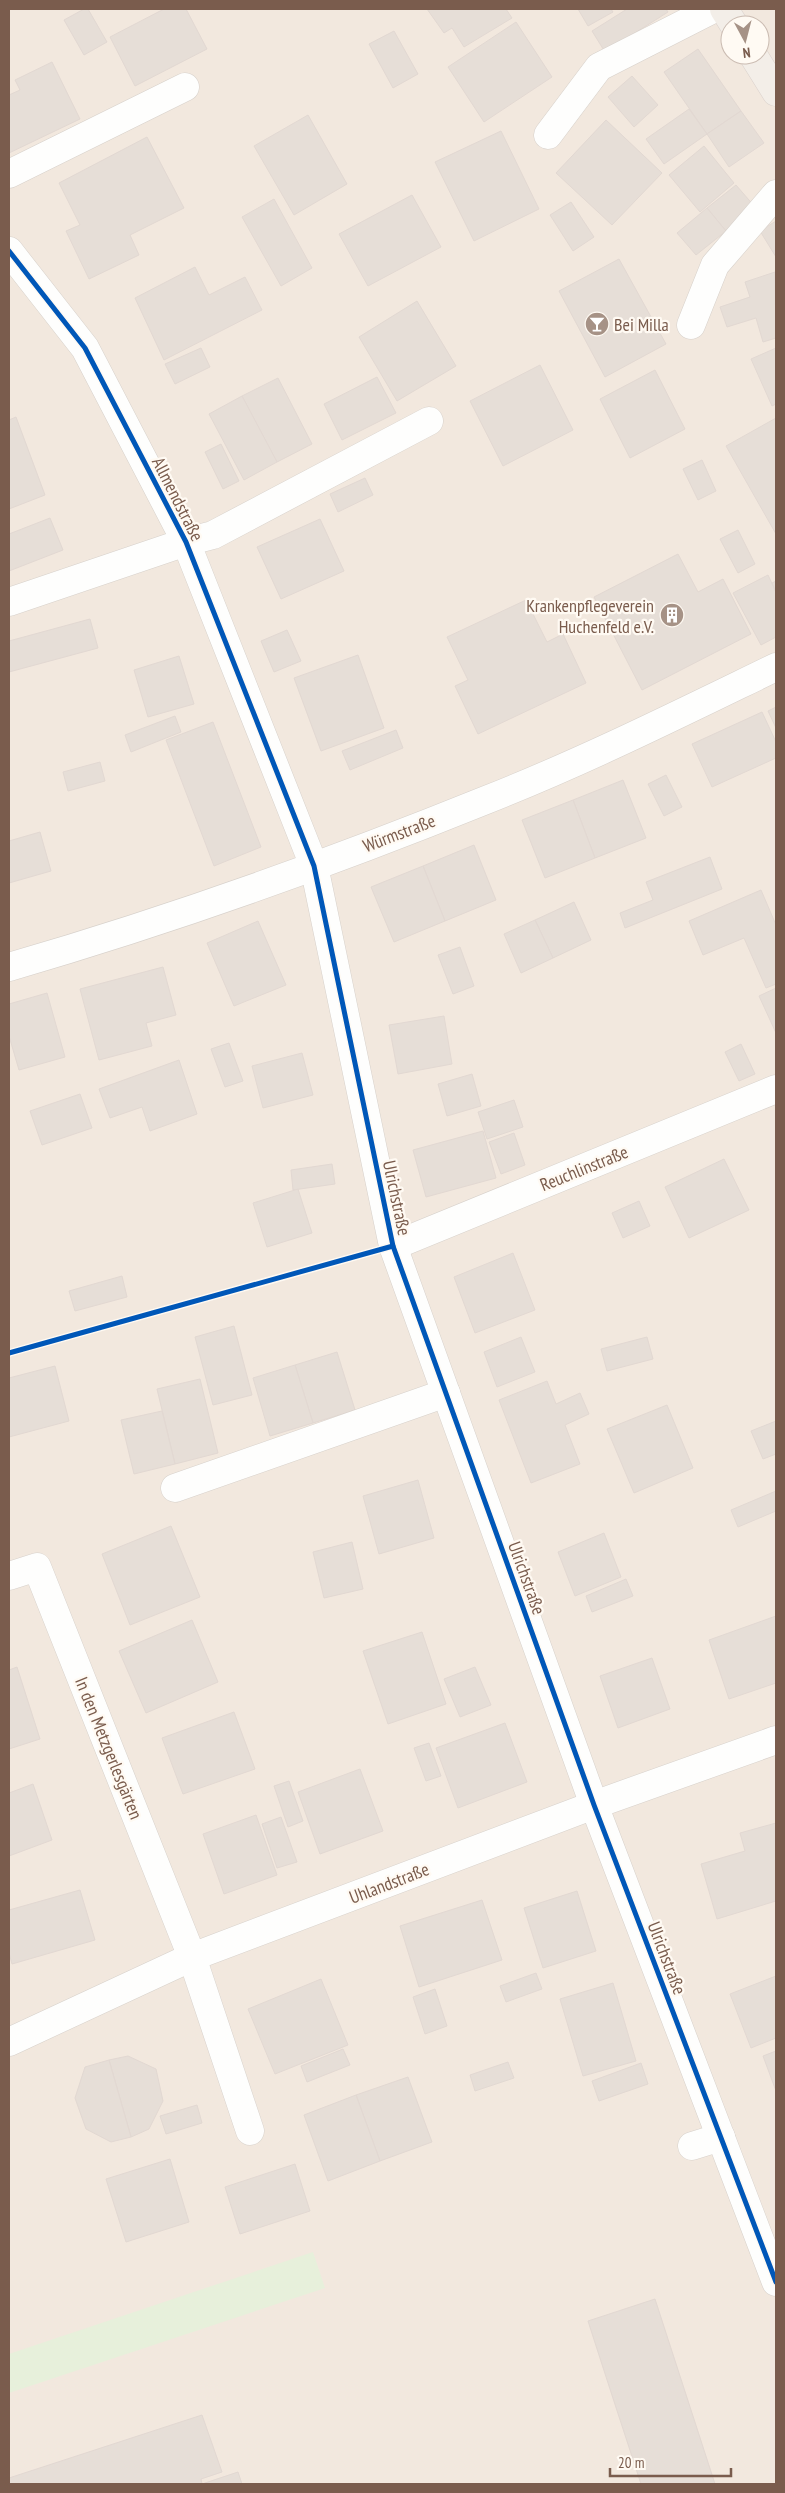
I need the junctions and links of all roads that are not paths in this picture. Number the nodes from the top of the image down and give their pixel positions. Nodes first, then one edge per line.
1 (713, 9) edge
2 (759, 65) edge
3 (185, 87) dead end
4 (776, 92) edge
5 (548, 135) dead end
6 (9, 174) edge
7 (776, 194) edge
8 (9, 251) edge
9 (691, 325) dead end
10 (429, 421) dead end
11 (186, 542) junction
12 (9, 602) edge
13 (776, 667) edge
14 (314, 866) junction
15 (9, 966) edge
16 (776, 1089) edge
17 (393, 1246) junction
18 (446, 1393) junction
19 (175, 1488) dead end
20 (9, 1576) edge
21 (776, 1740) edge
22 (594, 1805) junction
23 (192, 1957) junction
24 (9, 2042) edge
25 (250, 2131) dead end
26 (721, 2137) junction
27 (692, 2146) dead end
28 (776, 2282) edge

1 - 5 street
2 - 4 main road
3 - 6 street
7 - 9 street
8 - 11 street, Allmendstraße
10 - 11 street
11 - 12 street
11 - 14 street, Allmendstraße
13 - 14 street, Würmstraße
14 - 15 street, Würmstraße
14 - 17 street, Ulrichstraße
16 - 17 street, Reuchlinstraße
17 - 18 street, Ulrichstraße
18 - 19 street
18 - 22 street, Ulrichstraße
20 - 23 street, In den Metzgerlesgärten
21 - 22 street, Uhlandstraße
22 - 23 street, Uhlandstraße
22 - 26 street, Ulrichstraße
23 - 24 street, Uhlandstraße
23 - 25 street
26 - 27 street
26 - 28 street, Ulrichstraße

